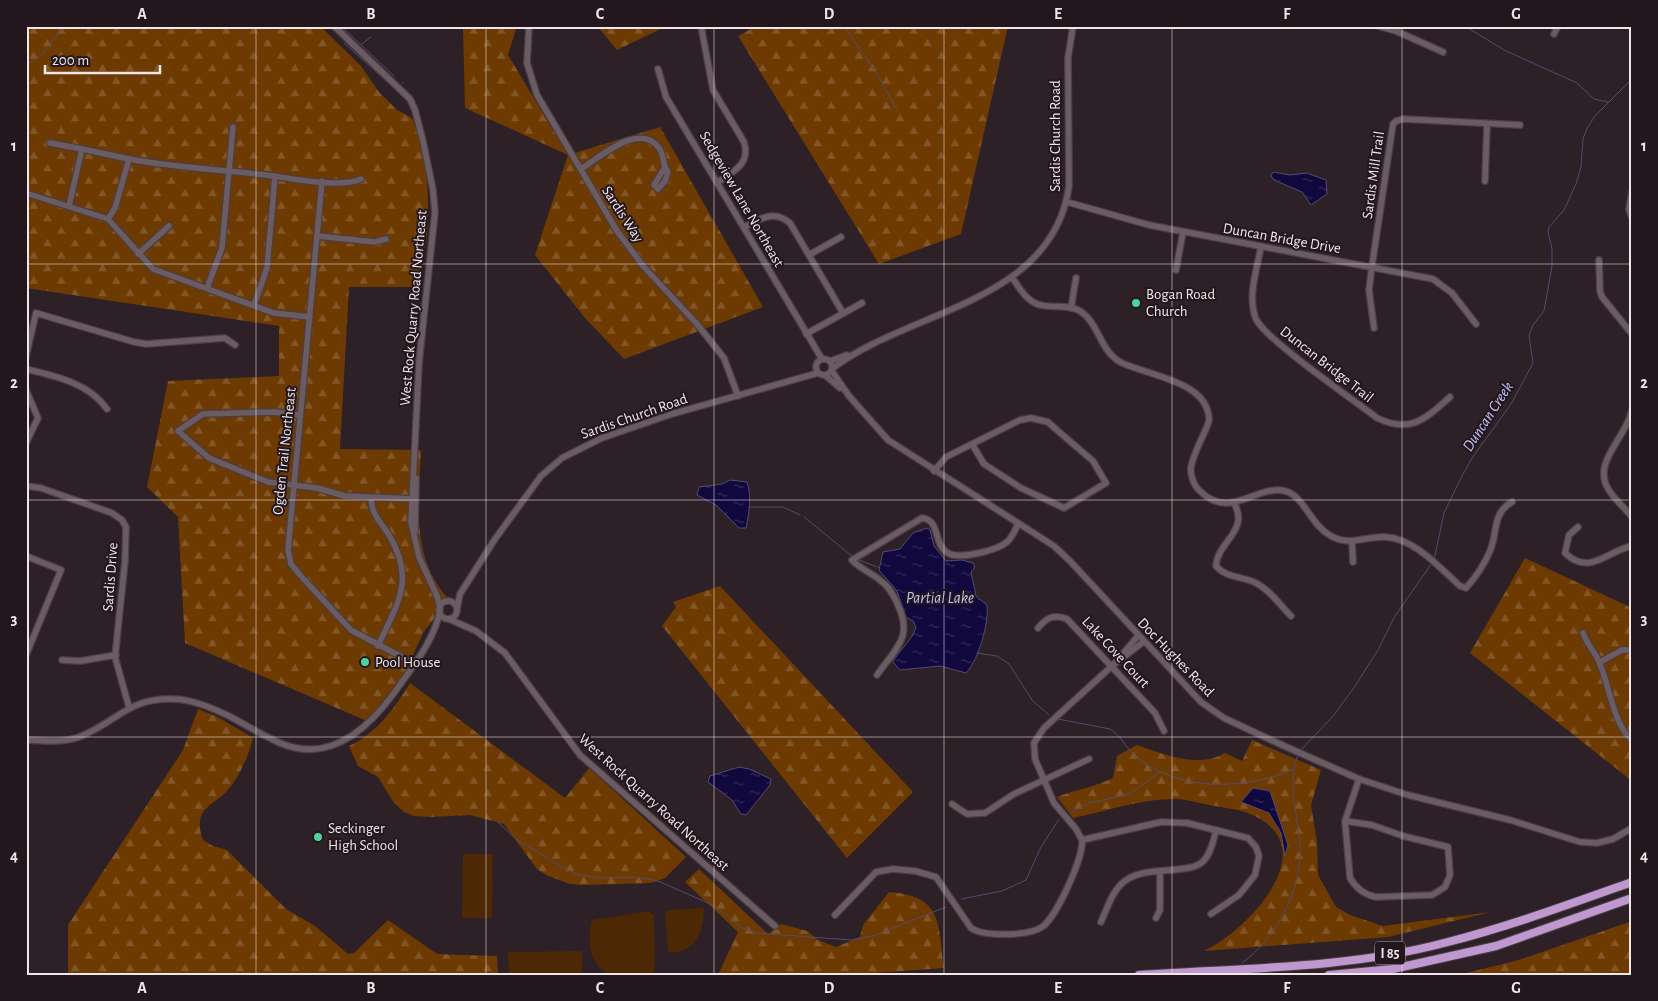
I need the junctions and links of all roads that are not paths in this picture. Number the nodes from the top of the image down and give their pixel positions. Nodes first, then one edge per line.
1 (334, 26) edge
2 (529, 26) edge
3 (701, 26) edge
4 (1073, 26) edge
5 (1378, 26) edge
6 (1558, 26) edge
7 (1554, 34) dead end
8 (1443, 52) dead end
9 (658, 69) dead end
10 (1487, 124) junction
11 (1520, 125) dead end
12 (232, 127) dead end
13 (50, 143) dead end
14 (82, 149) junction
15 (128, 159) junction
16 (665, 166) dead end
17 (581, 169) junction
18 (230, 171) junction
19 (275, 176) junction
20 (361, 179) dead end
21 (322, 181) junction
22 (1485, 181) dead end
23 (718, 182) junction
24 (1632, 192) edge
25 (26, 193) edge
26 (1067, 202) junction
27 (69, 206) junction
28 (1632, 218) edge
29 (108, 219) junction
30 (169, 226) dead end
31 (744, 228) junction
32 (1183, 232) junction
33 (317, 236) junction
34 (841, 237) dead end
35 (386, 239) dead end
36 (1261, 247) junction
37 (138, 254) junction
38 (809, 255) junction
39 (1599, 260) dead end
40 (1372, 266) junction
41 (1176, 270) dead end
42 (1012, 278) junction
43 (1076, 278) dead end
44 (207, 288) junction
45 (862, 303) dead end
46 (254, 305) junction
47 (1070, 308) junction
48 (844, 313) junction
49 (310, 317) junction
50 (1476, 324) dead end
51 (1374, 328) dead end
52 (1632, 334) edge
53 (808, 337) junction
54 (235, 345) dead end
55 (868, 347) junction
56 (26, 356) edge
57 (830, 361) junction
58 (818, 365) junction
59 (26, 369) edge
60 (832, 369) junction
61 (826, 376) junction
62 (26, 390) edge
63 (738, 396) junction
64 (849, 396) junction
65 (1450, 397) dead end
66 (107, 409) dead end
67 (1632, 410) edge
68 (1631, 414) edge
69 (300, 415) junction
70 (26, 444) edge
71 (972, 444) junction
72 (934, 471) junction
73 (26, 486) edge
74 (294, 486) junction
75 (372, 498) junction
76 (413, 499) junction
77 (1512, 502) dead end
78 (1234, 503) junction
79 (1632, 517) edge
80 (1018, 524) junction
81 (1578, 527) dead end
82 (1352, 542) junction
83 (1632, 546) edge
84 (26, 556) edge
85 (1353, 562) dead end
86 (435, 591) junction
87 (460, 594) junction
88 (448, 602) junction
89 (440, 609) junction
90 (457, 611) junction
91 (1291, 616) dead end
92 (448, 619) junction
93 (464, 624) junction
94 (436, 626) junction
95 (1038, 628) dead end
96 (1583, 633) dead end
97 (1138, 636) junction
98 (1143, 642) junction
99 (378, 646) junction
100 (1632, 650) edge
101 (26, 654) edge
102 (116, 655) junction
103 (62, 660) dead end
104 (1600, 662) junction
105 (412, 663) junction
106 (1112, 666) junction
107 (877, 675) dead end
108 (129, 707) junction
109 (1164, 731) dead end
110 (26, 740) edge
111 (1632, 740) edge
112 (1089, 759) dead end
113 (1360, 779) junction
114 (1044, 780) junction
115 (952, 804) dead end
116 (1345, 820) junction
117 (1632, 828) edge
118 (1216, 830) junction
119 (1082, 840) junction
120 (1160, 871) junction
121 (1632, 882) edge
122 (1632, 898) edge
123 (1211, 914) dead end
124 (835, 915) dead end
125 (1156, 918) dead end
126 (1101, 922) dead end
127 (775, 926) dead end
128 (1139, 975) edge
129 (1329, 975) edge

1 - 76 street, West Rock Quarry Road Northeast
2 - 17 street, Sardis Way
3 - 23 street
4 - 26 street, Sardis Church Road
5 - 8 street
6 - 7 street
9 - 23 street, Sedgeview Lane Northeast
10 - 11 street, Sardis Mill Trail
10 - 22 street
10 - 40 street, Sardis Mill Trail
12 - 18 street
13 - 14 street
14 - 15 street
14 - 27 street
15 - 18 street
15 - 29 street
16 - 17 street
17 - 63 street, Sardis Way
18 - 19 street
18 - 44 street
19 - 21 street
19 - 46 street
20 - 21 street
21 - 33 street, Ogden Trail Northeast
23 - 31 street, Sedgeview Lane Northeast
24 - 28 street
25 - 27 street
26 - 32 street, Duncan Bridge Drive
26 - 42 street, Sardis Church Road
27 - 29 street
29 - 37 street
30 - 37 street
31 - 38 street
31 - 53 street, Sedgeview Lane Northeast
32 - 36 street, Duncan Bridge Drive
32 - 41 street
33 - 35 street
33 - 49 street, Ogden Trail Northeast
34 - 38 street
36 - 40 street, Duncan Bridge Drive
36 - 65 street, Duncan Bridge Trail
37 - 44 street
38 - 48 street
39 - 52 street
40 - 50 street, Duncan Bridge Drive
40 - 51 street, Sardis Mill Trail
42 - 47 street
42 - 55 street, Sardis Church Road
43 - 47 street
44 - 46 street
45 - 48 street
46 - 49 street
47 - 78 street
48 - 53 street
49 - 69 street, Ogden Trail Northeast
53 - 58 street, Sedgeview Lane Northeast
54 - 56 street
55 - 57 street, Sardis Church Road
55 - 60 street, Sardis Church Road
57 - 58 street
57 - 60 street, Doc Hughes Road
58 - 61 street
58 - 63 street, Sardis Church Road
59 - 66 street
60 - 61 street, Sardis Church Road
60 - 64 street, Doc Hughes Road
61 - 64 street, Doc Hughes Road
62 - 70 street
63 - 87 street, Sardis Church Road
64 - 72 street, Doc Hughes Road
67 - 68 street
68 - 79 street
69 - 74 street, Ogden Trail Northeast
69 - 74 street
71 - 71 street
71 - 72 street
72 - 80 street, Doc Hughes Road
73 - 102 street, Sardis Drive
74 - 75 street
74 - 99 street, Ogden Trail Northeast
75 - 76 street
75 - 99 street
76 - 86 street, West Rock Quarry Road Northeast
77 - 82 street
78 - 82 street
78 - 91 street
80 - 97 street, Doc Hughes Road
80 - 107 street
81 - 83 street
82 - 85 street
84 - 101 street
86 - 88 street, West Rock Quarry Road Northeast
86 - 89 street, West Rock Quarry Road Northeast
87 - 88 street, Sardis Church Road
87 - 90 street, Sardis Church Road
88 - 89 street
88 - 90 street
89 - 92 street
89 - 94 street
90 - 92 street
90 - 93 street, West Rock Quarry Road Northeast
92 - 93 street, West Rock Quarry Road Northeast
92 - 94 street
93 - 127 street, West Rock Quarry Road Northeast
94 - 105 street
95 - 106 street, Lake Cove Court
96 - 104 street
97 - 98 street, Doc Hughes Road
97 - 106 street
98 - 106 street
98 - 113 street, Doc Hughes Road
99 - 105 street, Ogden Trail Northeast
100 - 104 street
102 - 103 street
102 - 108 street, Sardis Drive
104 - 111 street
105 - 108 street
106 - 109 street, Lake Cove Court
106 - 114 street
108 - 110 street
112 - 114 street
113 - 116 street
113 - 117 street, Doc Hughes Road
114 - 115 street
114 - 119 street
116 - 116 street
118 - 119 street
118 - 120 street
118 - 123 street
119 - 124 street
120 - 125 street
120 - 126 street
121 - 128 highway, I 85
122 - 129 highway, I 85

